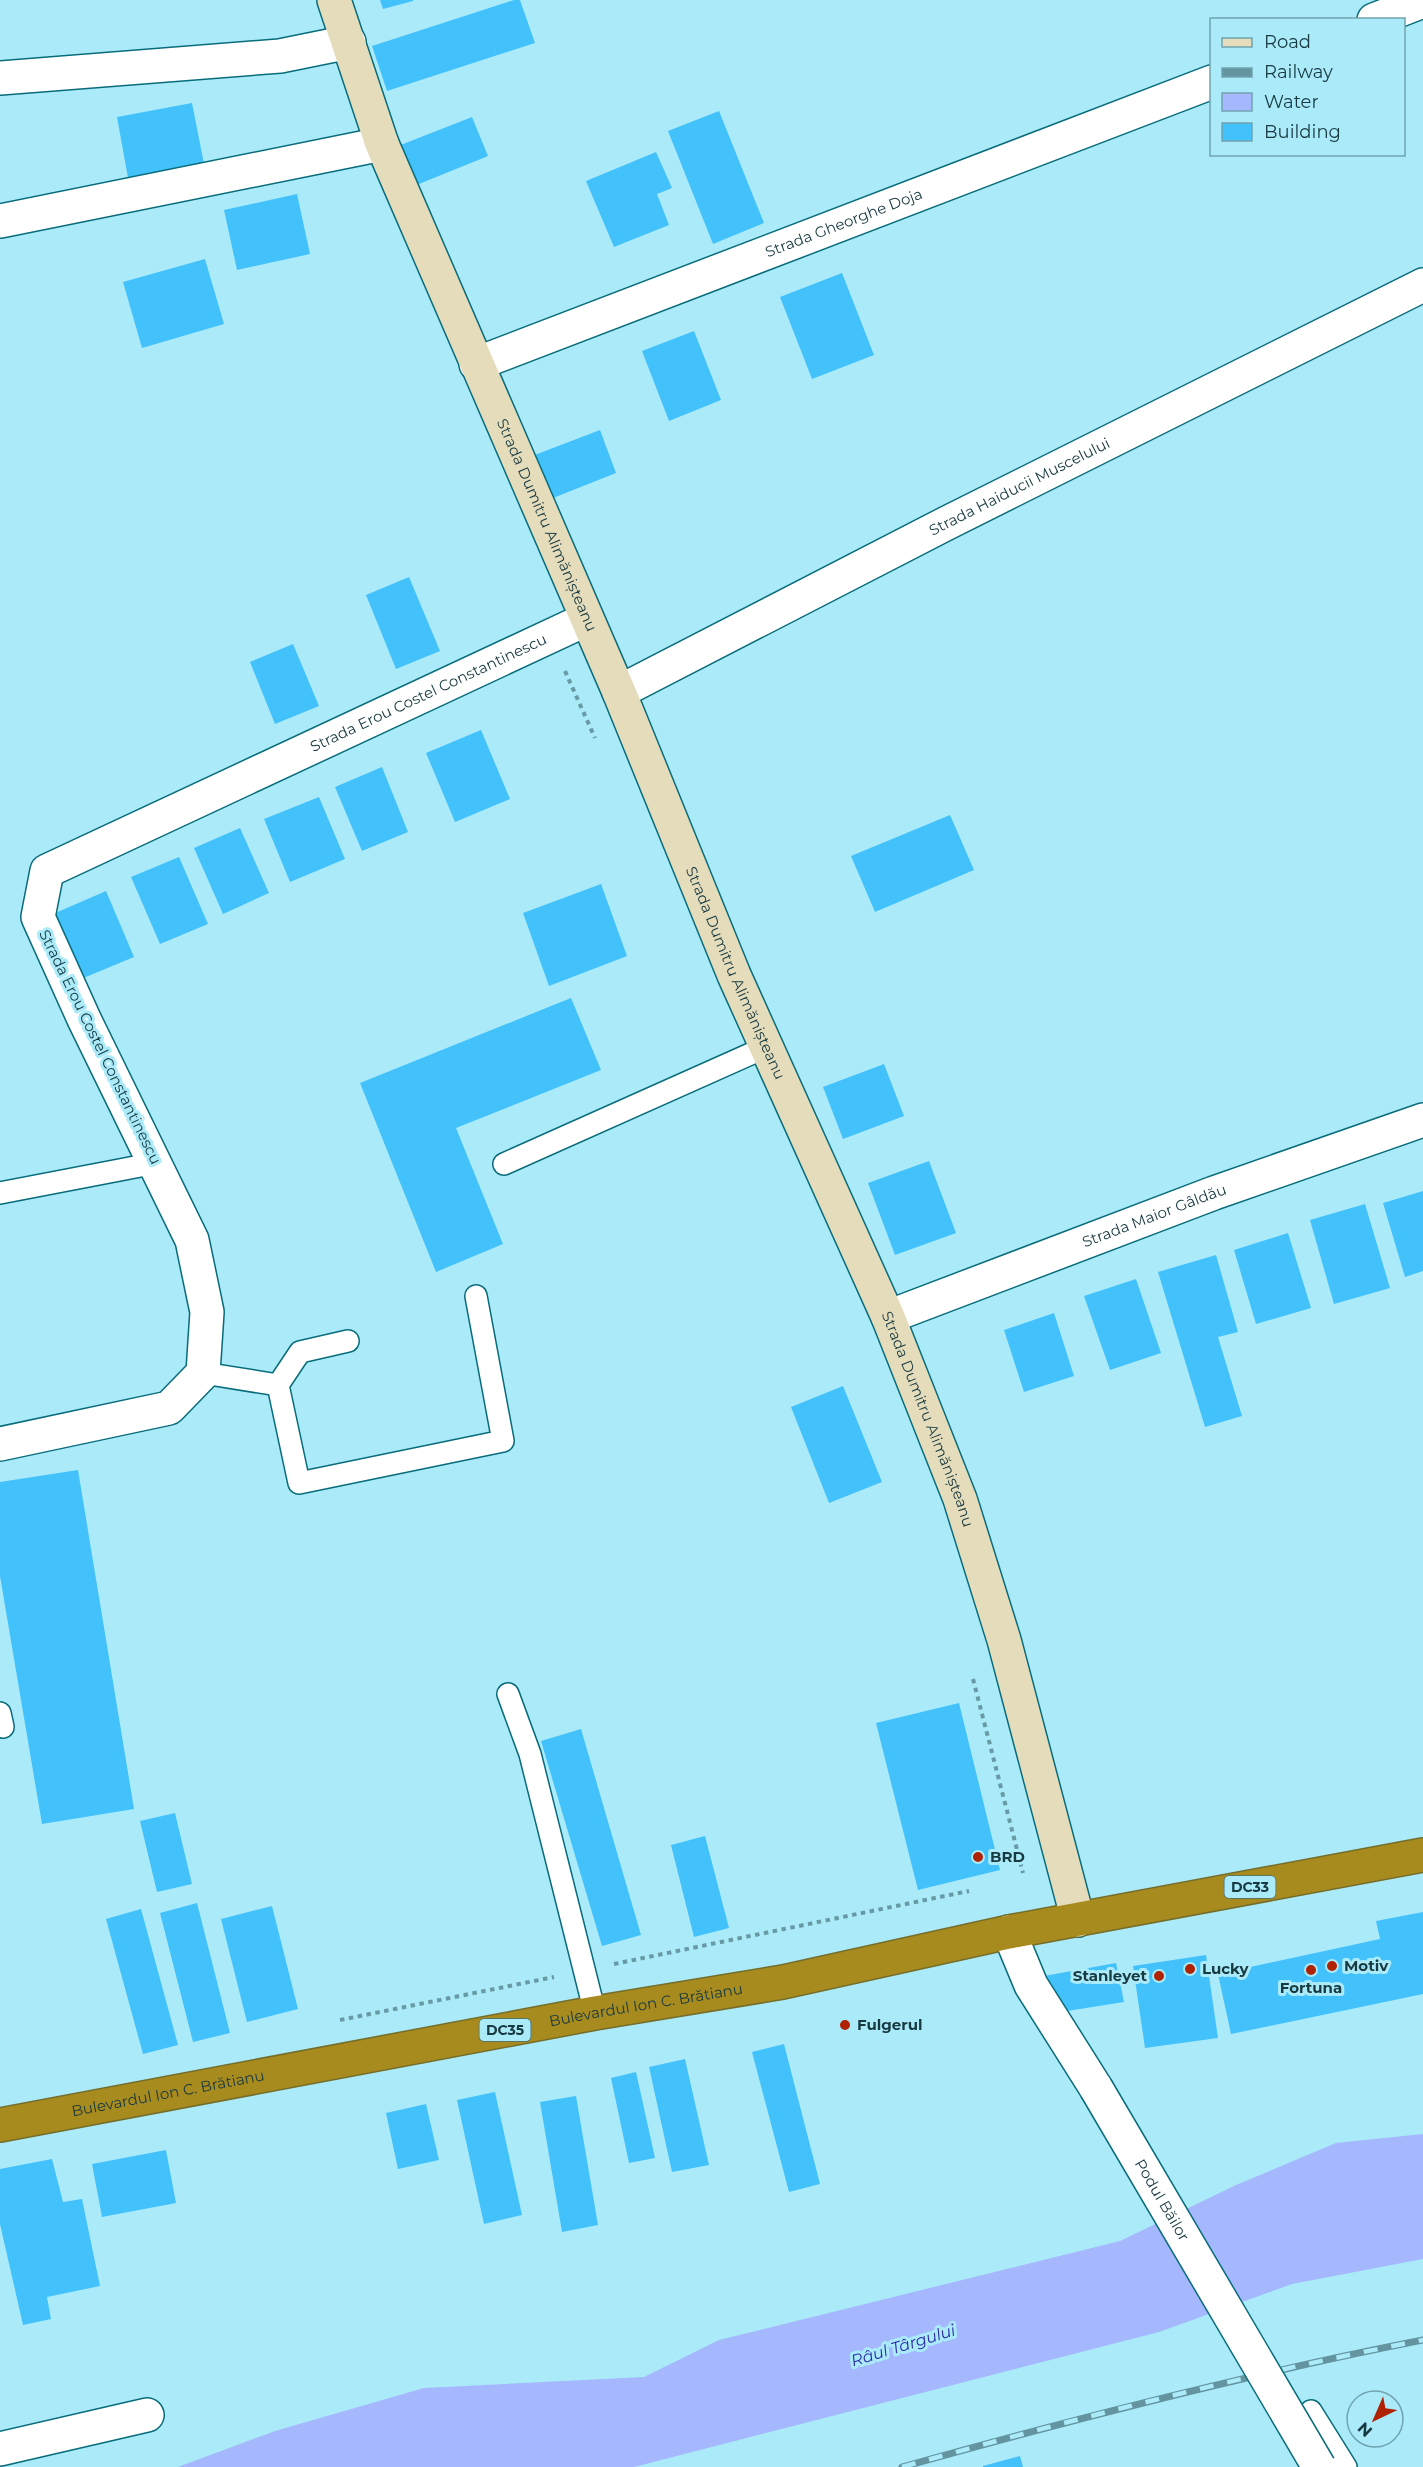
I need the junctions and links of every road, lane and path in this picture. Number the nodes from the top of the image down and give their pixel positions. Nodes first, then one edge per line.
1 (334, 0) edge
2 (1423, 1) edge
3 (1379, 18) edge
4 (349, 42) junction
5 (0, 78) edge
6 (1210, 83) edge
7 (382, 144) junction
8 (0, 221) edge
9 (1423, 285) edge
10 (476, 364) junction
11 (587, 619) junction
12 (550, 636) junction
13 (619, 692) junction
14 (598, 745) dead end
15 (766, 1047) junction
16 (1423, 1120) edge
17 (156, 1163) junction
18 (504, 1164) dead end
19 (0, 1193) edge
20 (476, 1296) dead end
21 (888, 1317) junction
22 (348, 1341) dead end
23 (203, 1373) junction
24 (278, 1384) junction
25 (0, 1444) edge
26 (972, 1676) dead end
27 (508, 1694) dead end
28 (1423, 1855) edge
29 (1023, 1873) dead end
30 (969, 1891) dead end
31 (1078, 1920) junction
32 (1009, 1932) junction
33 (582, 1971) junction
34 (595, 2013) junction
35 (338, 2021) dead end
36 (0, 2125) edge
37 (1311, 2412) dead end
38 (147, 2415) dead end
39 (0, 2449) edge
40 (1318, 2467) edge
41 (1346, 2467) edge

1 - 4 street, Strada Dumitru Alimănișteanu
2 - 3 street
4 - 5 street
4 - 7 street, Strada Dumitru Alimănișteanu
6 - 10 street, Strada Gheorghe Doja
7 - 8 street
7 - 10 street, Strada Dumitru Alimănișteanu
9 - 13 street, Strada Haiducii Muscelului
10 - 11 street, Strada Dumitru Alimănișteanu
11 - 12 street, Strada Erou Costel Constantinescu
11 - 13 street, Strada Dumitru Alimănișteanu
12 - 14 path
12 - 17 street, Strada Erou Costel Constantinescu
13 - 15 street, Strada Dumitru Alimănișteanu
15 - 18 lane
15 - 21 street, Strada Dumitru Alimănișteanu
16 - 21 street, Strada Maior Gâldău
17 - 19 lane
17 - 23 street, Strada Erou Costel Constantinescu
20 - 24 lane
21 - 31 street, Strada Dumitru Alimănișteanu
22 - 24 lane
23 - 24 lane
23 - 25 street
26 - 29 path
27 - 33 lane
28 - 31 highway, DC33
30 - 33 path
31 - 32 highway, Bulevardul Ion C. Brătianu
32 - 34 highway, Bulevardul Ion C. Brătianu / DC35
32 - 40 street, Podul Băilor, bridge
33 - 34 lane
33 - 35 path
34 - 36 highway, Bulevardul Ion C. Brătianu / DC35
37 - 41 lane
38 - 39 street

